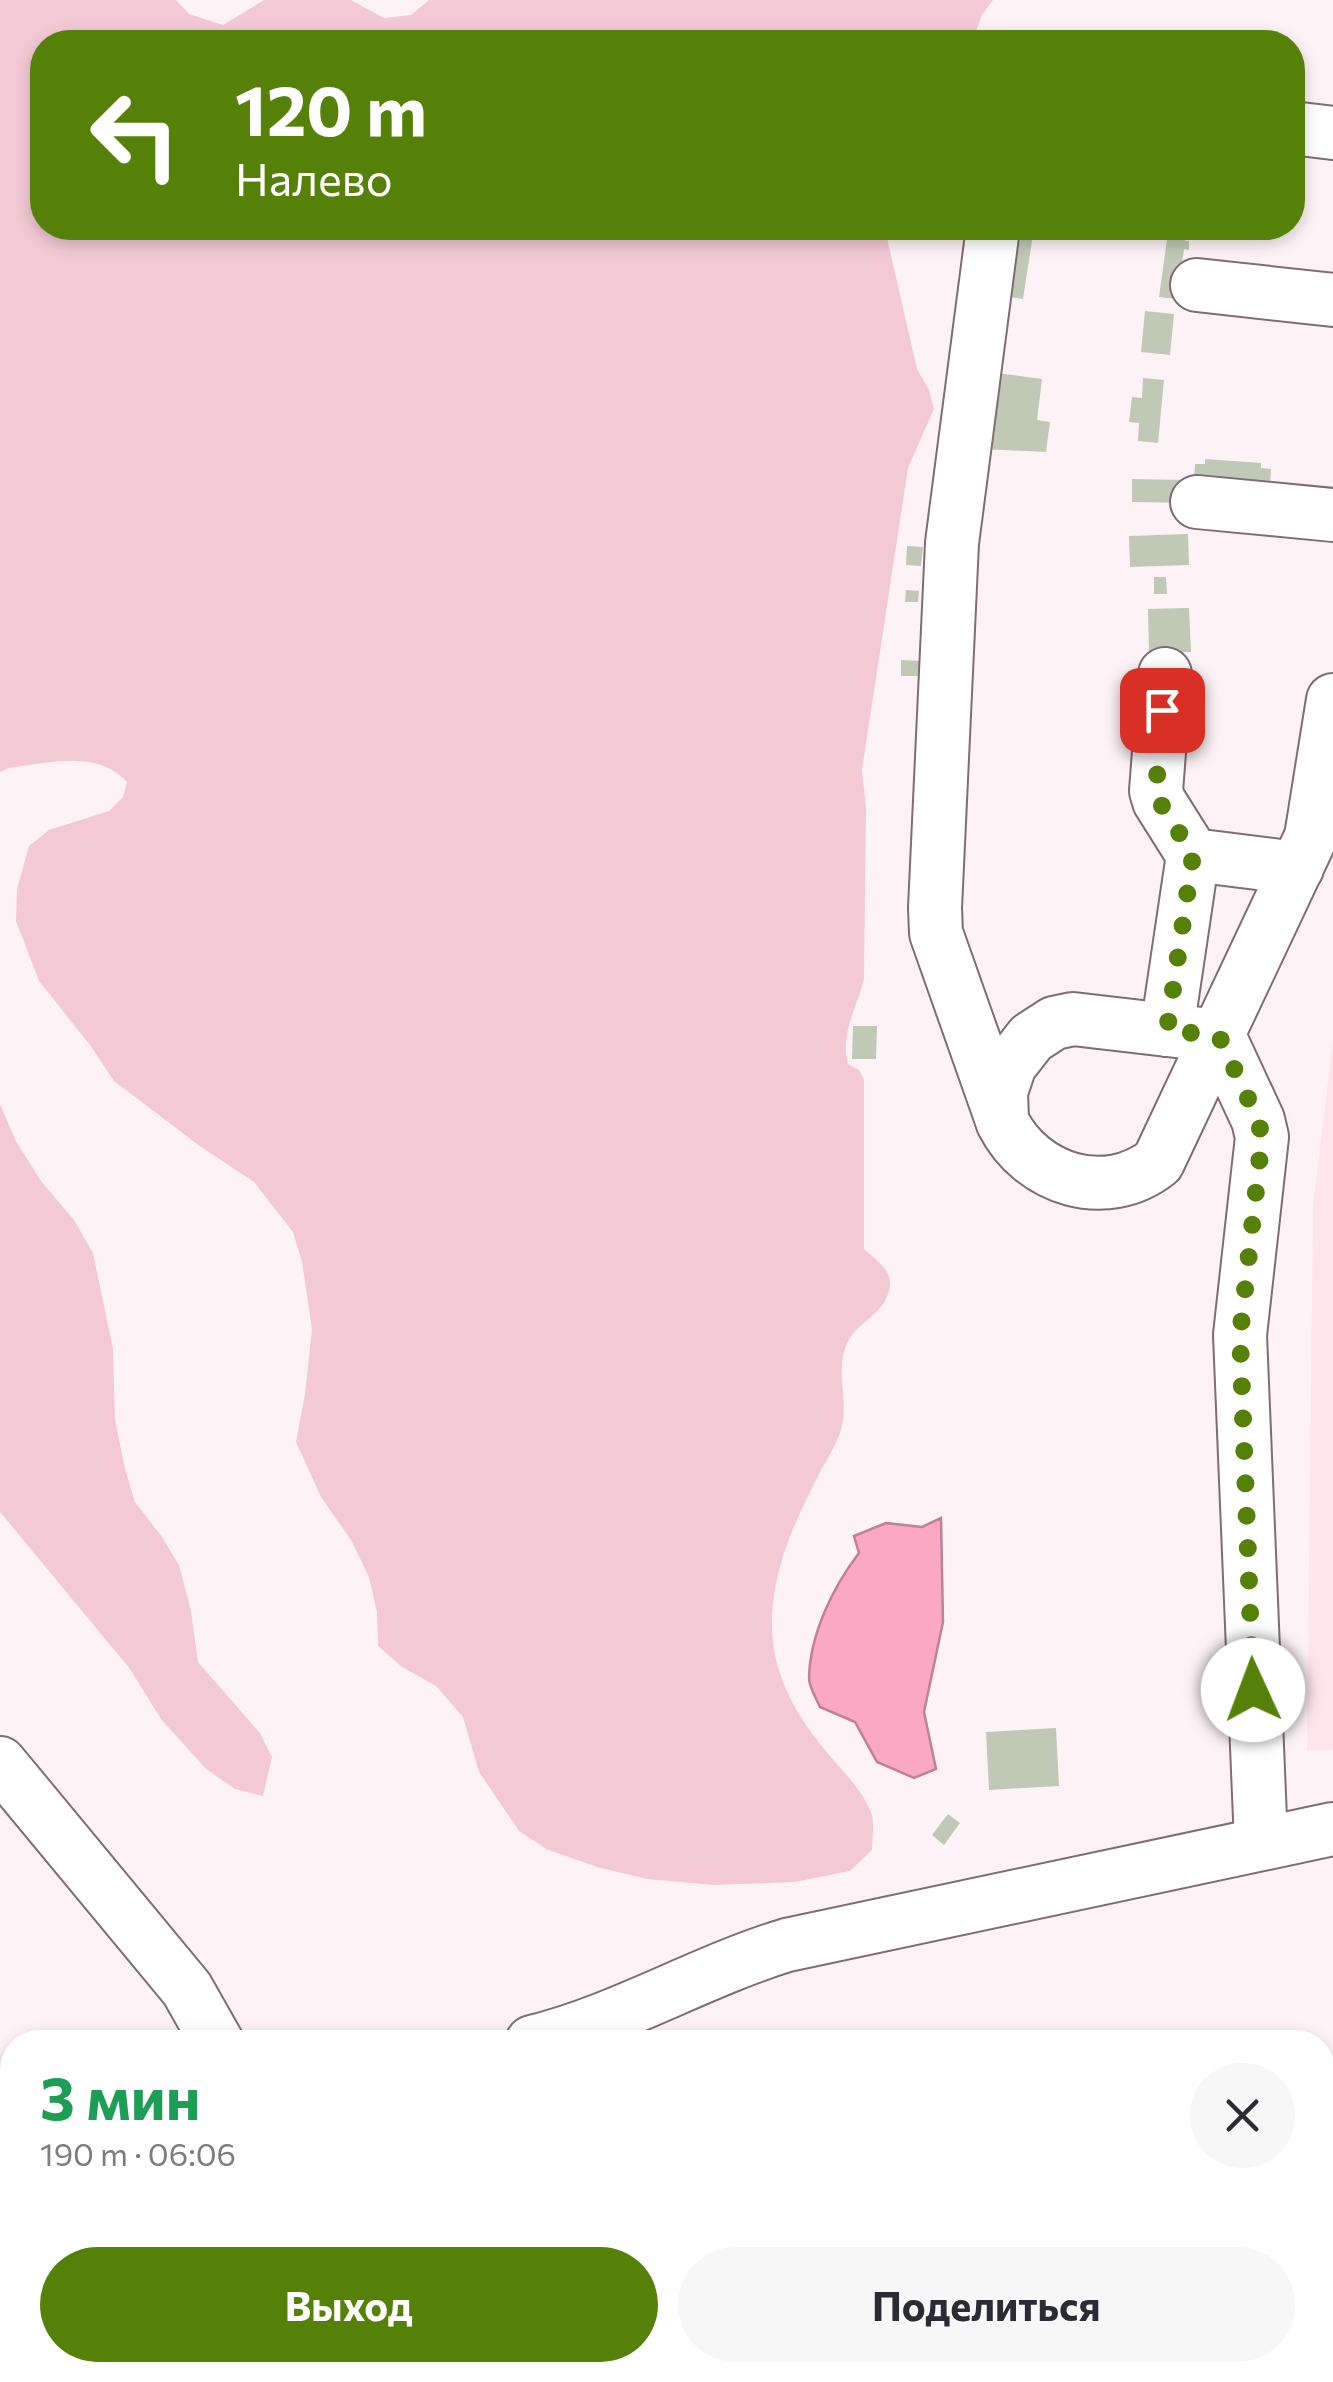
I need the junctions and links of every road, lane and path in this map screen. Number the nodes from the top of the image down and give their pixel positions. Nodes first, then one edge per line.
1 (1305, 130) edge
2 (1333, 133) edge
3 (991, 240) edge
4 (1197, 285) dead end
5 (1333, 300) edge
6 (1197, 502) dead end
7 (1333, 515) edge
8 (1165, 674) dead end
9 (1333, 700) edge
10 (1193, 855) junction
11 (1297, 868) junction
12 (1167, 1030) junction
13 (1219, 1036) junction
14 (1002, 1122) junction
15 (0, 1763) edge
16 (1333, 1829) edge
17 (1261, 1843) junction
18 (210, 2030) edge
19 (572, 2030) edge

1 - 2 street
3 - 14 street
4 - 5 street
6 - 7 street
8 - 10 street
9 - 11 street
10 - 11 street
10 - 12 street
11 - 13 street
12 - 13 street
12 - 14 street
13 - 14 street
13 - 17 street
15 - 18 street
16 - 17 street
17 - 19 street

